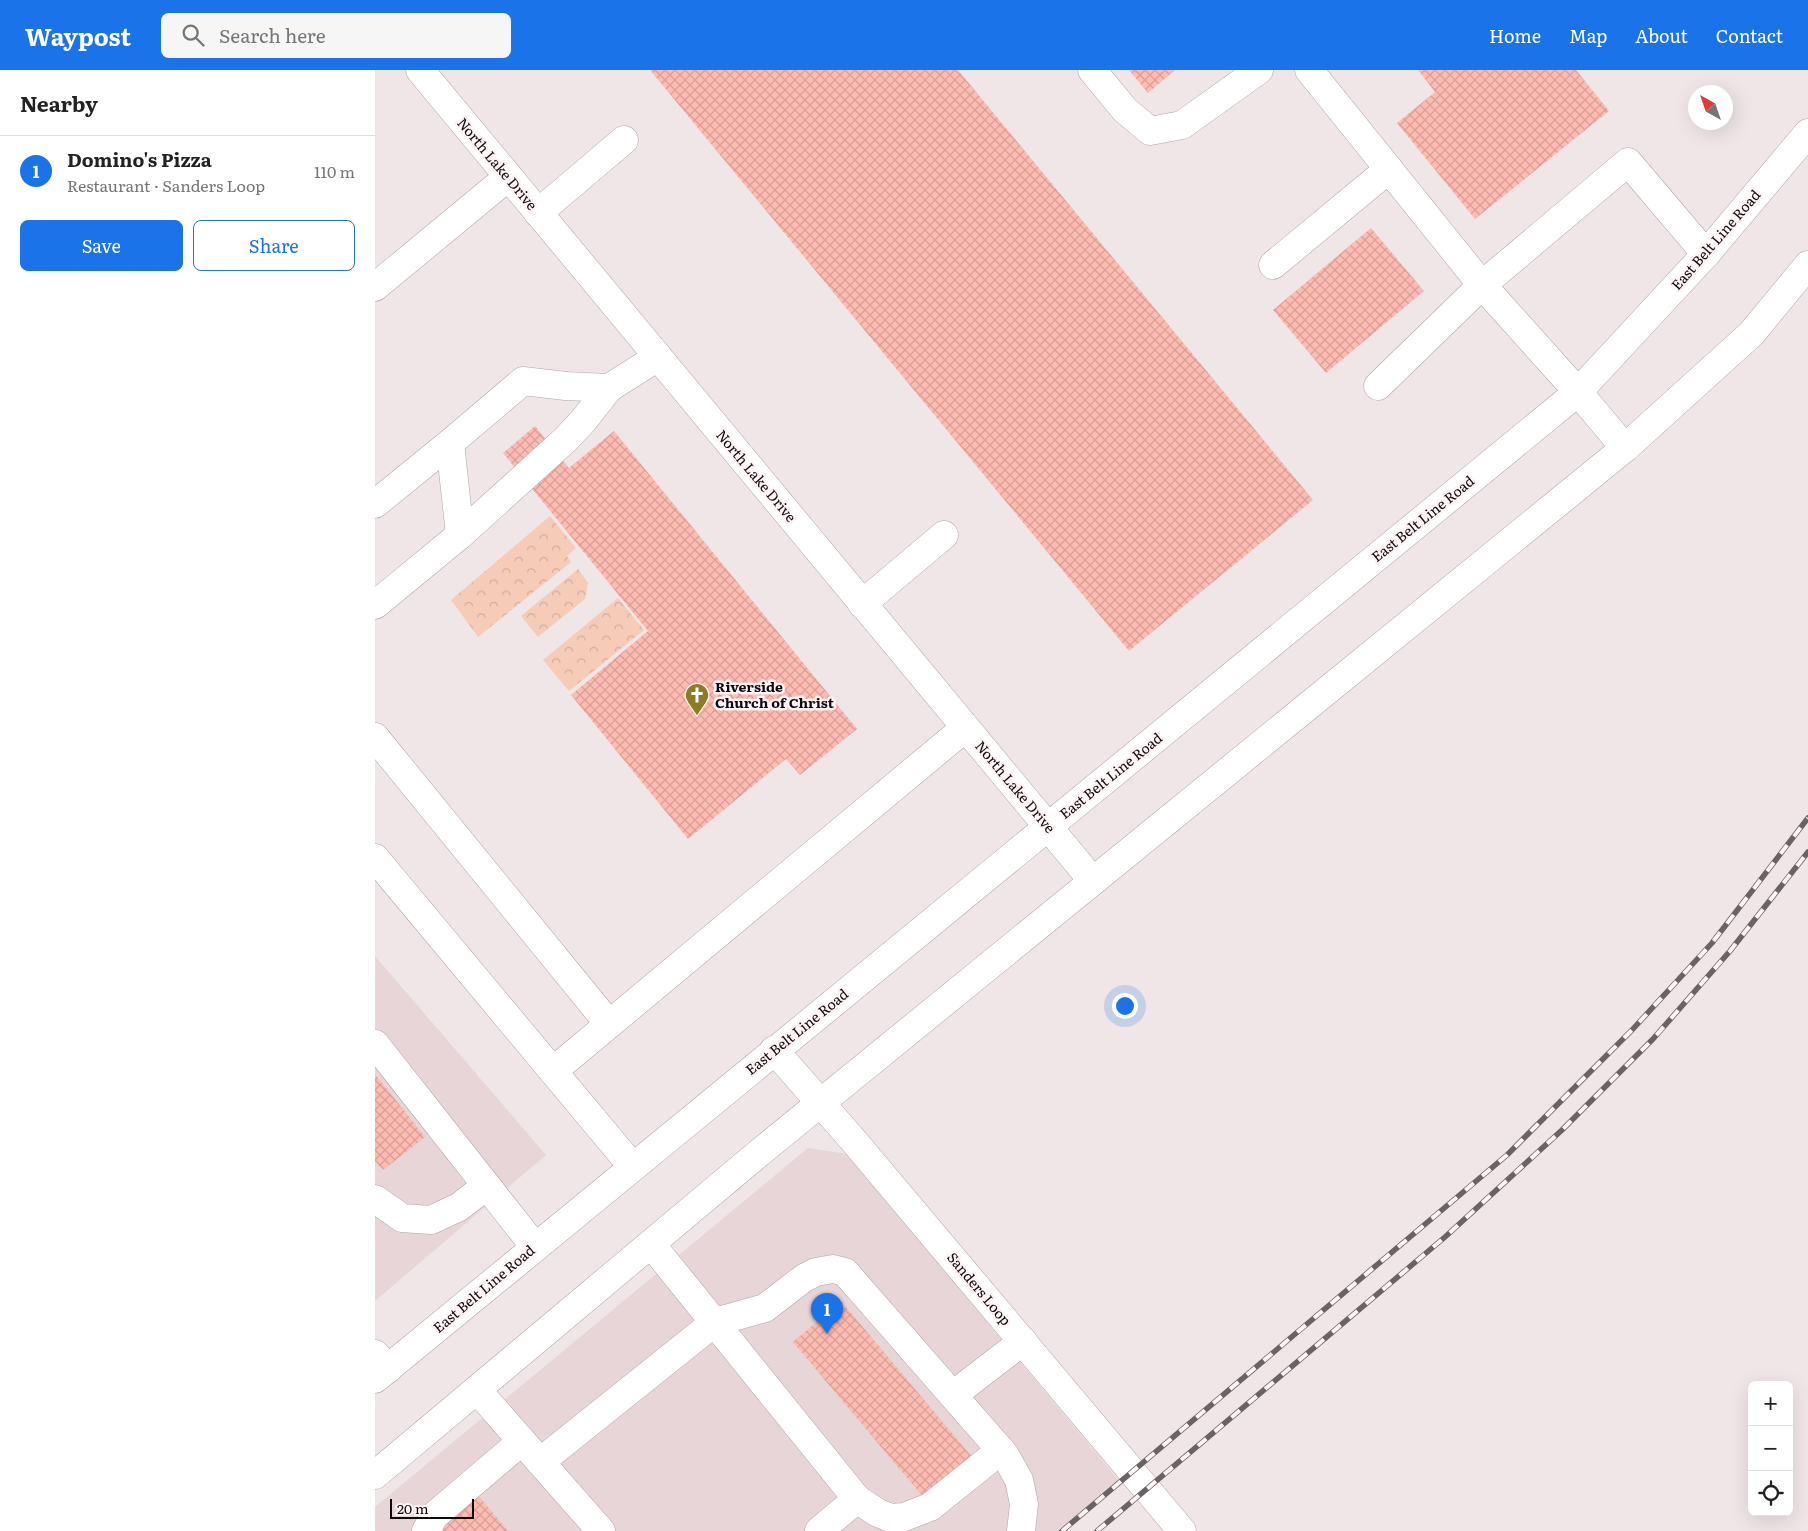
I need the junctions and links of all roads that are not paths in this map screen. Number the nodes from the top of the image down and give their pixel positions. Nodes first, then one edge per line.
1 (420, 70) edge
2 (1092, 70) edge
3 (1259, 70) edge
4 (1309, 70) edge
5 (1808, 133) edge
6 (624, 140) dead end
7 (1389, 169) junction
8 (508, 177) junction
9 (538, 214) junction
10 (1706, 254) junction
11 (1808, 264) edge
12 (1273, 265) dead end
13 (1482, 285) junction
14 (375, 287) edge
15 (658, 357) junction
16 (1378, 386) dead end
17 (609, 388) junction
18 (1578, 392) junction
19 (450, 443) junction
20 (1625, 448) junction
21 (375, 504) edge
22 (944, 534) dead end
23 (460, 535) junction
24 (862, 604) junction
25 (375, 605) edge
26 (965, 728) junction
27 (375, 737) edge
28 (1048, 827) junction
29 (375, 858) edge
30 (1093, 881) junction
31 (609, 1024) junction
32 (375, 1044) edge
33 (774, 1050) junction
34 (553, 1071) junction
35 (821, 1102) junction
36 (633, 1166) junction
37 (486, 1186) junction
38 (375, 1199) edge
39 (651, 1244) junction
40 (535, 1247) junction
41 (715, 1322) junction
42 (1023, 1340) junction
43 (379, 1367) edge
44 (477, 1390) junction
45 (953, 1395) junction
46 (522, 1441) junction
47 (1001, 1450) junction
48 (540, 1462) junction
49 (375, 1475) edge
50 (857, 1499) junction
51 (426, 1531) edge
52 (601, 1531) edge
53 (819, 1531) edge
54 (1021, 1531) edge
55 (1182, 1531) edge

1 - 8 main road, North Lake Drive
2 - 3 main road
4 - 7 main road
5 - 10 main road, East Belt Line Road
6 - 9 main road
7 - 12 main road
7 - 13 main road
8 - 9 main road, North Lake Drive
8 - 14 main road
9 - 15 main road, North Lake Drive
10 - 13 main road
10 - 18 main road, East Belt Line Road
11 - 20 main road
13 - 16 main road
13 - 18 main road
15 - 17 main road
15 - 24 main road, North Lake Drive
17 - 19 main road
17 - 23 main road
18 - 20 main road
18 - 28 main road, East Belt Line Road
19 - 21 main road
19 - 23 main road
20 - 30 main road
22 - 24 main road
23 - 25 main road
24 - 26 main road, North Lake Drive
26 - 28 main road, North Lake Drive
26 - 31 main road
27 - 31 main road
28 - 30 main road, North Lake Drive
28 - 33 main road, East Belt Line Road
29 - 34 main road
30 - 35 main road
31 - 34 main road
32 - 37 main road
33 - 35 main road, Sanders Loop
33 - 36 main road, East Belt Line Road
34 - 36 main road
35 - 39 main road
35 - 42 main road, Sanders Loop
36 - 40 main road, East Belt Line Road
37 - 38 main road
37 - 40 main road
39 - 41 main road
39 - 44 main road
40 - 43 main road, East Belt Line Road
41 - 45 main road
41 - 48 main road
41 - 50 main road
42 - 45 main road
42 - 55 main road, Sanders Loop
44 - 46 main road
44 - 49 main road
45 - 47 main road
46 - 48 main road
46 - 51 main road
47 - 50 main road
47 - 54 main road
48 - 52 main road
50 - 53 main road

